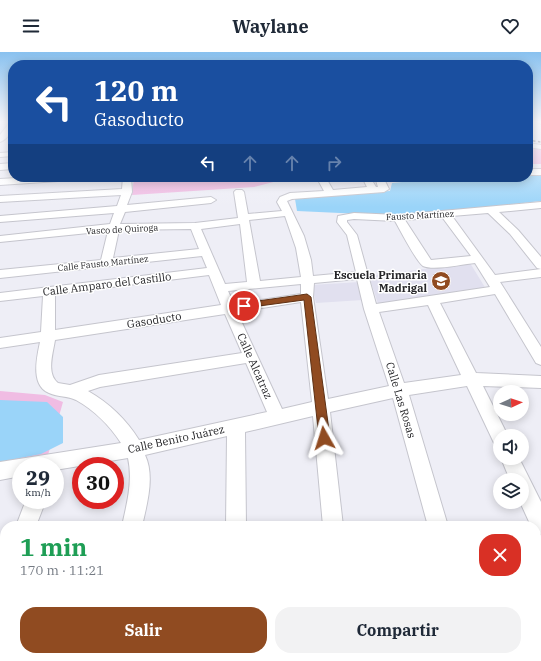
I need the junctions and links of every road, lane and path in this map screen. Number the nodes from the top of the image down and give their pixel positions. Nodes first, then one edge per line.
1 (8, 176) edge
2 (0, 182) edge
3 (127, 182) edge
4 (324, 182) edge
5 (369, 182) edge
6 (381, 182) edge
7 (372, 190) junction
8 (127, 192) junction
9 (239, 192) dead end
10 (330, 192) junction
11 (0, 199) edge
12 (539, 207) edge
13 (121, 209) junction
14 (491, 210) junction
15 (288, 213) junction
16 (445, 214) junction
17 (398, 218) junction
18 (0, 219) edge
19 (243, 219) junction
20 (215, 223) junction
21 (195, 226) junction
22 (113, 232) junction
23 (0, 239) edge
24 (0, 246) edge
25 (206, 252) junction
26 (479, 259) junction
27 (106, 263) junction
28 (541, 265) edge
29 (214, 271) junction
30 (541, 273) edge
31 (0, 274) edge
32 (362, 275) junction
33 (308, 280) junction
34 (494, 284) junction
35 (254, 286) junction
36 (221, 288) junction
37 (50, 291) junction
38 (0, 297) edge
39 (307, 297) junction
40 (432, 300) junction
41 (229, 308) junction
42 (371, 309) junction
43 (48, 336) junction
44 (0, 342) edge
45 (251, 357) junction
46 (541, 358) edge
47 (473, 379) junction
48 (541, 382) edge
49 (399, 390) junction
50 (70, 391) junction
51 (322, 408) junction
52 (278, 418) junction
53 (236, 427) junction
54 (496, 429) edge
55 (134, 449) junction
56 (64, 461) edge
57 (12, 469) edge
58 (0, 471) edge
59 (529, 499) edge
60 (33, 509) edge
61 (28, 521) edge
62 (133, 521) edge
63 (236, 521) edge
64 (333, 521) edge
65 (437, 521) edge
66 (540, 521) edge

1 - 2 street
3 - 8 street
4 - 10 street
5 - 7 street
6 - 7 street
7 - 10 street
8 - 11 street
8 - 13 street
9 - 19 street
10 - 15 street
12 - 14 street, Fausto Martínez
13 - 18 street
13 - 20 street
13 - 22 street
14 - 16 street, Fausto Martínez
14 - 28 street
15 - 19 street, Vasco de Quiroga
15 - 33 street
16 - 17 street, Fausto Martínez
16 - 26 street
17 - 26 street
17 - 32 street, Fausto Martínez
19 - 20 street, Vasco de Quiroga
19 - 35 street
20 - 21 street, Vasco de Quiroga
21 - 22 street, Vasco de Quiroga
21 - 25 street, Calle Alcatraz
22 - 23 street, Vasco de Quiroga
22 - 24 street
22 - 27 street
25 - 27 street, Calle Fausto Martínez
25 - 29 street, Calle Alcatraz
26 - 34 street
27 - 31 street, Calle Fausto Martínez
29 - 36 street, Calle Alcatraz
29 - 37 street, Calle Amparo del Castillo
30 - 34 street
32 - 33 street
32 - 42 street, Calle Las Rosas
33 - 35 street
33 - 39 street
34 - 40 street
34 - 46 street
35 - 36 street
36 - 41 street, Calle Alcatraz
37 - 38 street, Calle Amparo del Castillo
37 - 43 street
39 - 41 street, Gasoducto
39 - 51 street
40 - 42 street
40 - 47 street
41 - 43 street, Gasoducto
41 - 45 street, Calle Alcatraz
42 - 49 street, Calle Las Rosas
43 - 44 street, Gasoducto
43 - 50 street
45 - 50 street
45 - 52 street, Calle Alcatraz
47 - 48 street, Calle Benito Juárez
47 - 49 street, Calle Benito Juárez
47 - 54 street
49 - 51 street, Calle Benito Juárez
49 - 65 street, Calle Las Rosas
50 - 55 street
51 - 52 street, Calle Benito Juárez
51 - 64 street
52 - 53 street, Calle Benito Juárez
53 - 55 street, Calle Benito Juárez
53 - 63 street
55 - 56 street, Calle Benito Juárez
55 - 62 street
57 - 58 street
59 - 66 street
60 - 61 street

